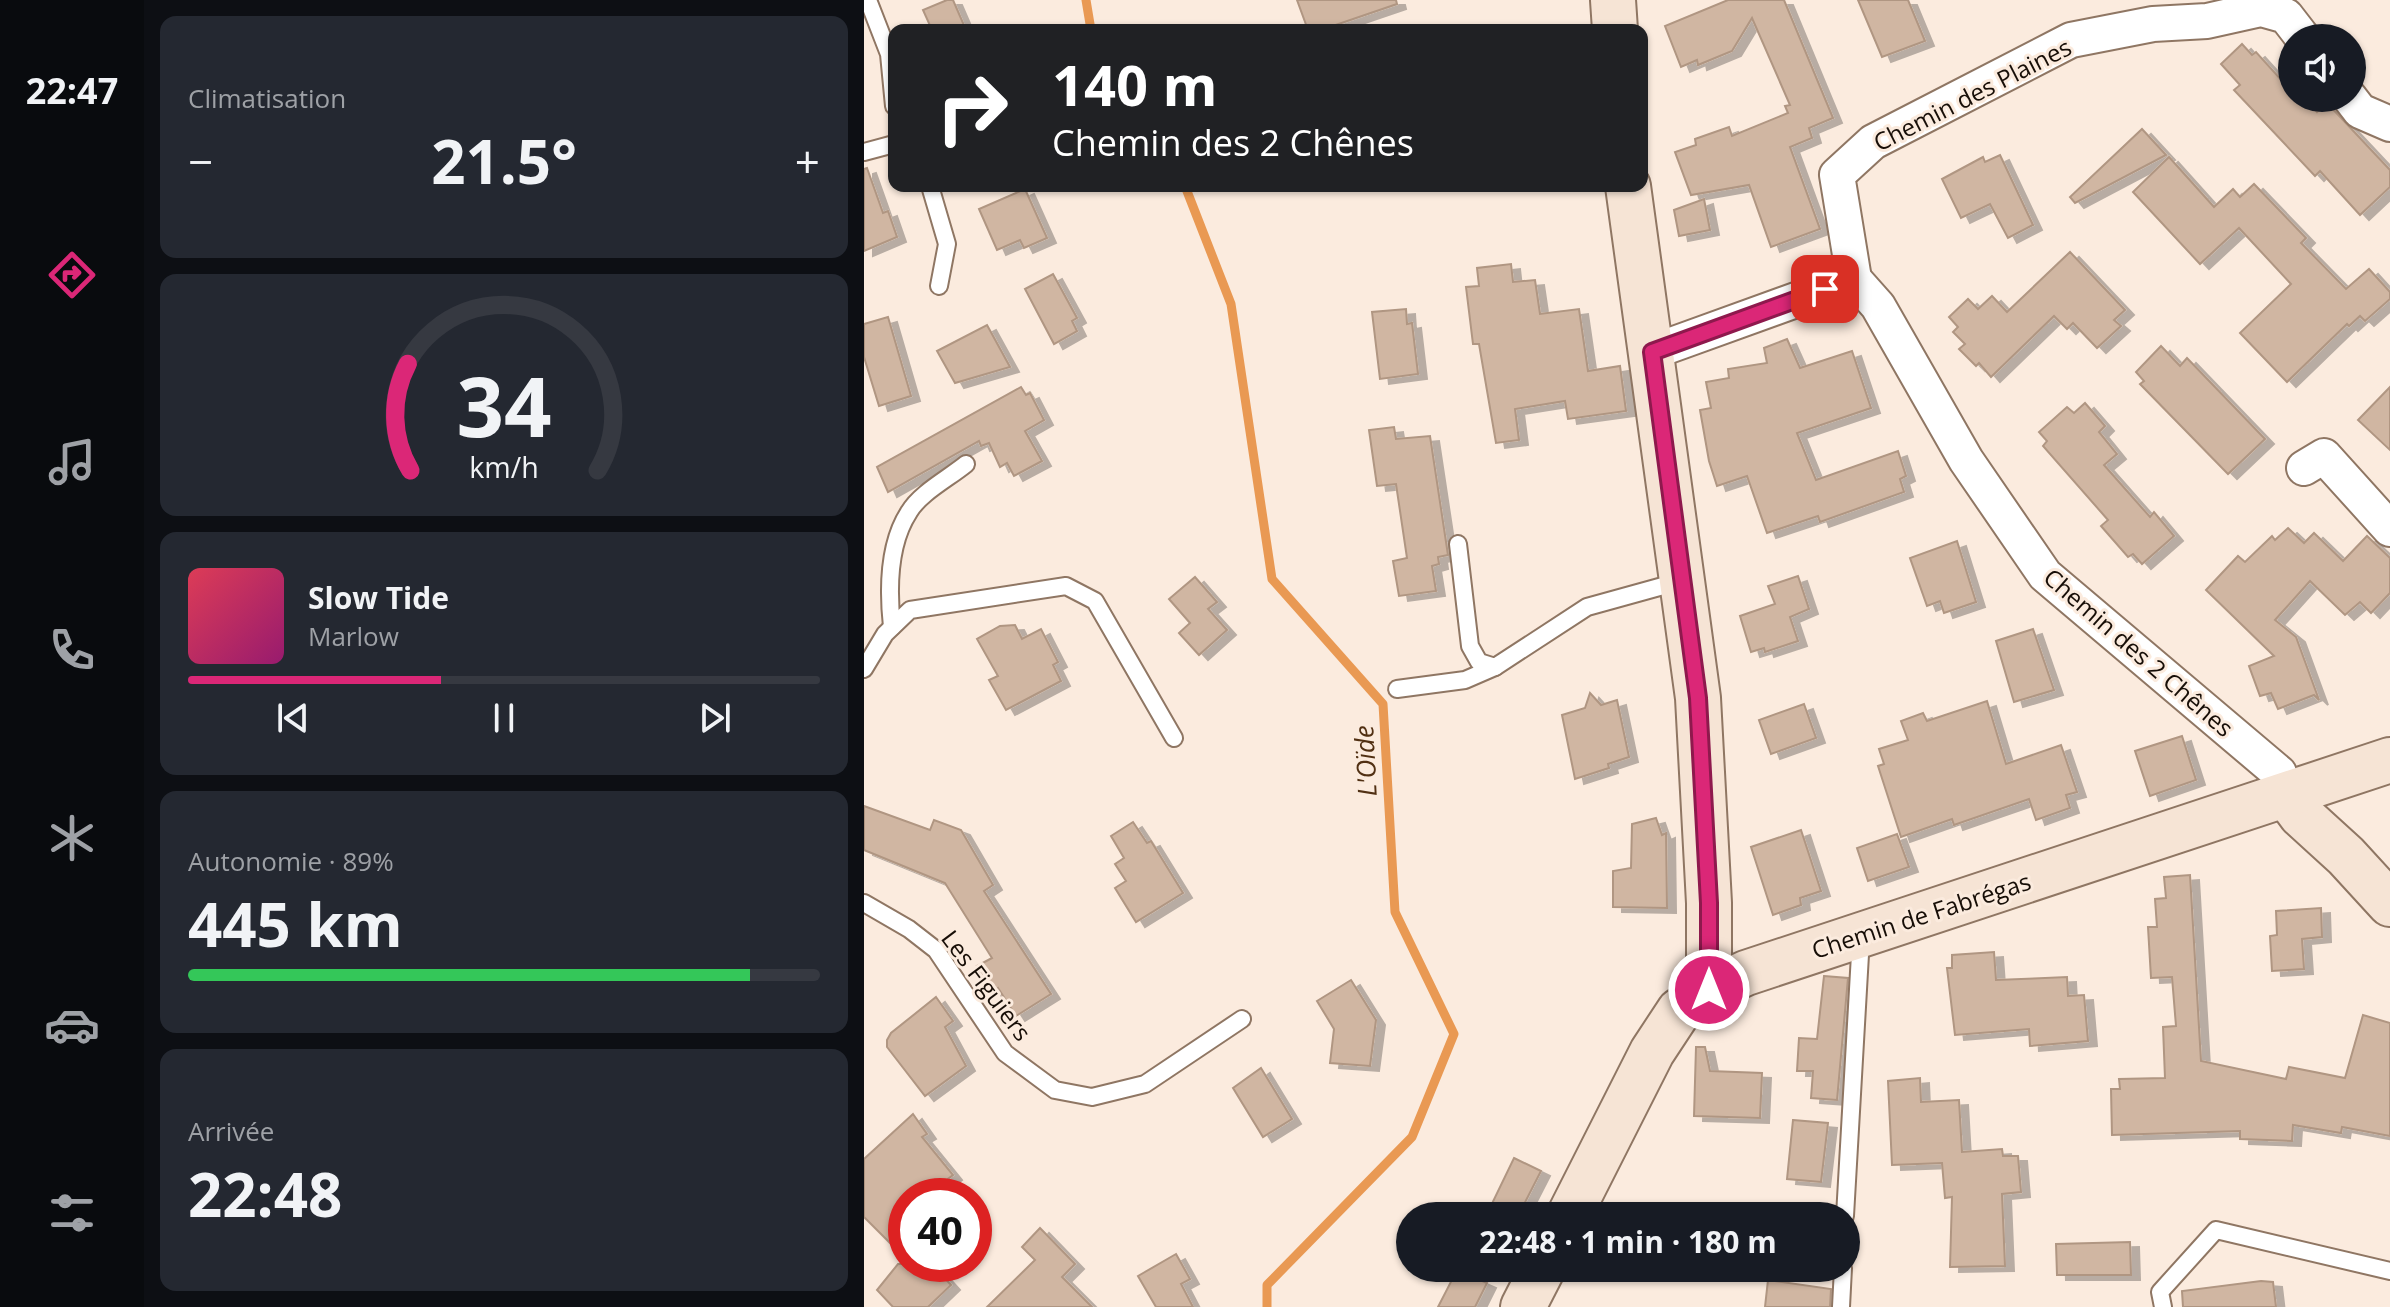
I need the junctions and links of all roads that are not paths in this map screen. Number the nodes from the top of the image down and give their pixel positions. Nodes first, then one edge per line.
1 (868, 0) edge
2 (1613, 0) edge
3 (1615, 24) edge
4 (2292, 24) edge
5 (888, 51) edge
6 (2362, 112) edge
7 (2390, 124) edge
8 (888, 146) edge
9 (864, 152) edge
10 (932, 192) edge
11 (1629, 192) edge
12 (1854, 279) junction
13 (939, 286) dead end
14 (1652, 352) junction
15 (966, 464) dead end
16 (2304, 468) dead end
17 (2390, 529) edge
18 (1458, 544) dead end
19 (1683, 580) junction
20 (892, 627) junction
21 (1495, 667) junction
22 (864, 669) edge
23 (1397, 689) dead end
24 (1174, 738) dead end
25 (2390, 760) edge
26 (2328, 781) junction
27 (2287, 796) junction
28 (2390, 865) edge
29 (864, 903) edge
30 (2390, 904) edge
31 (1861, 936) junction
32 (1709, 990) junction
33 (1242, 1019) dead end
34 (1576, 1202) edge
35 (1846, 1202) edge
36 (2390, 1271) edge
37 (1536, 1282) edge
38 (1842, 1282) edge
39 (1523, 1307) edge
40 (1841, 1307) edge
41 (2163, 1307) edge

1 - 5 lane
2 - 3 street
4 - 12 street, Chemin des Plaines
6 - 7 street
8 - 9 lane
10 - 13 lane
11 - 14 street
12 - 14 street
12 - 27 street, Chemin des 2 Chênes
14 - 19 street
15 - 20 lane
16 - 17 street
18 - 21 lane
19 - 21 lane
19 - 32 street
20 - 22 lane
20 - 24 lane
21 - 23 lane
25 - 26 street, Chemin de Fabrégas
26 - 27 street, Chemin de Fabrégas
26 - 28 street
27 - 30 street
27 - 31 street, Chemin de Fabrégas
29 - 33 lane, Les Figuiers
31 - 32 street, Chemin de Fabrégas
31 - 35 lane
32 - 34 street, Chemin de Fabrégas
36 - 41 lane
37 - 39 street
38 - 40 lane

